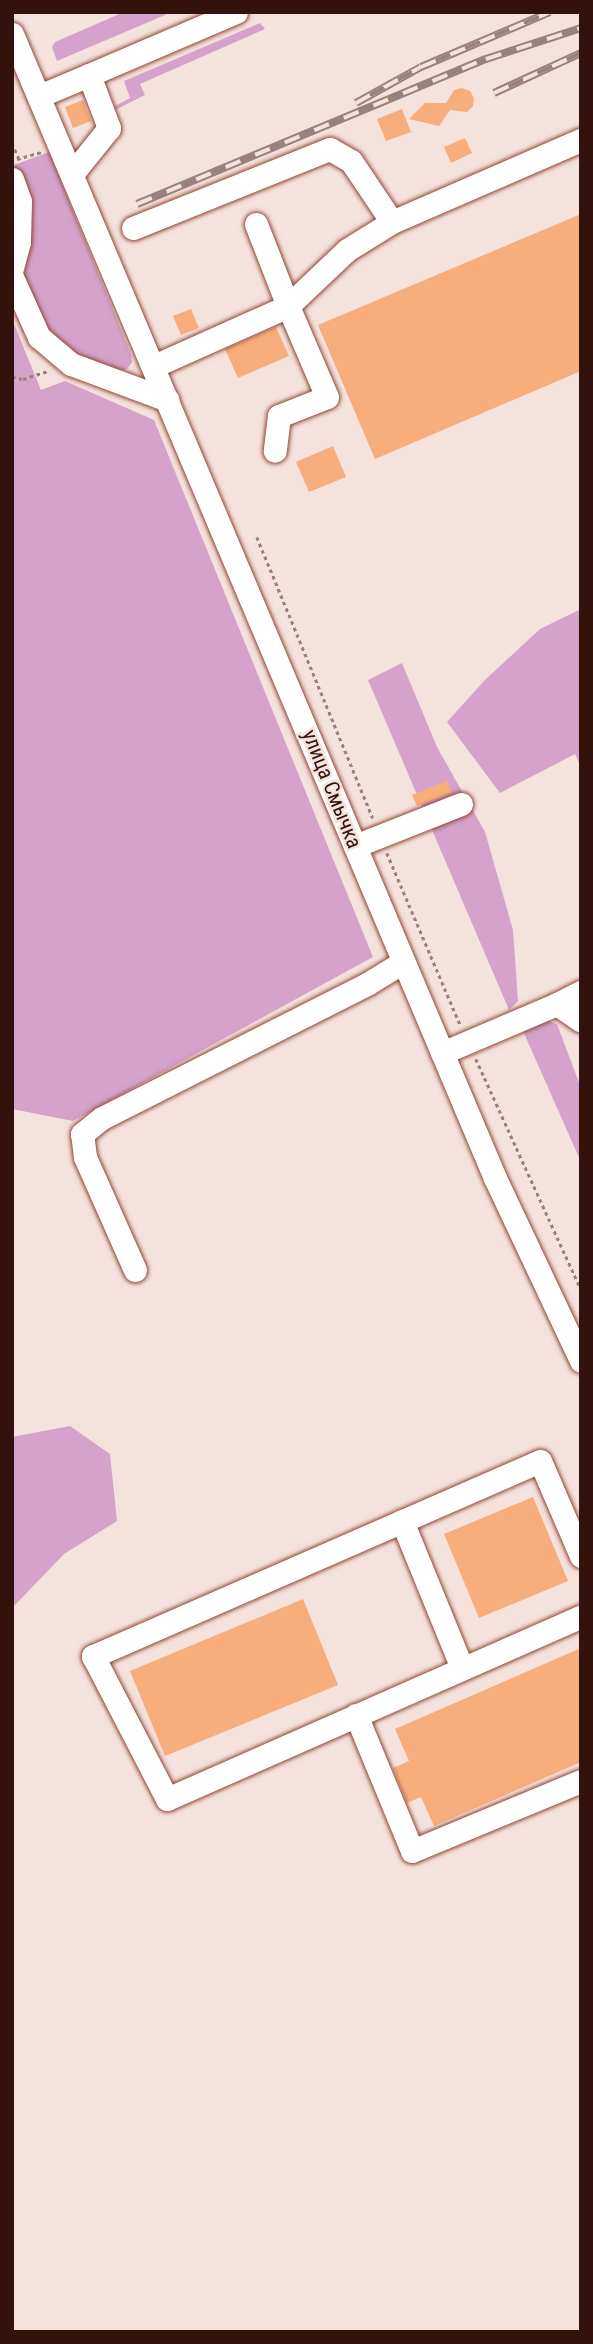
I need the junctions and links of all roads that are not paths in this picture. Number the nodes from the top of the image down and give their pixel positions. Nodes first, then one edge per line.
1 (236, 12) edge
2 (194, 20) edge
3 (12, 34) edge
4 (89, 75) junction
5 (39, 96) junction
6 (581, 140) edge
7 (72, 174) junction
8 (12, 179) edge
9 (392, 222) junction
10 (256, 224) dead end
11 (133, 228) dead end
12 (12, 268) edge
13 (12, 277) edge
14 (288, 306) junction
15 (154, 366) junction
16 (168, 400) junction
17 (275, 451) dead end
18 (461, 804) dead end
19 (355, 846) junction
20 (403, 962) junction
21 (581, 992) edge
22 (557, 1004) junction
23 (581, 1021) edge
24 (442, 1053) junction
25 (135, 1270) dead end
26 (576, 1336) edge
27 (581, 1361) edge
28 (402, 1521) junction
29 (581, 1556) edge
30 (581, 1616) edge
31 (462, 1668) junction
32 (356, 1716) junction
33 (581, 1781) edge

1 - 2 street
2 - 4 street
3 - 5 street, улица Смычка
4 - 5 street
4 - 7 street
5 - 7 street, улица Смычка
6 - 9 street
7 - 15 street, улица Смычка
8 - 12 street
9 - 11 street
9 - 14 street
10 - 14 street
13 - 16 street
14 - 15 street
14 - 17 street
15 - 16 street, улица Смычка
16 - 19 street, улица Смычка
18 - 19 street
19 - 20 street, улица Смычка
20 - 24 street, улица Смычка
20 - 25 street
21 - 22 street
22 - 23 street
22 - 24 street
24 - 26 street, улица Смычка
26 - 27 street, улица Смычка
28 - 29 street
28 - 31 street
28 - 32 street
30 - 31 street
31 - 32 street
32 - 33 street

